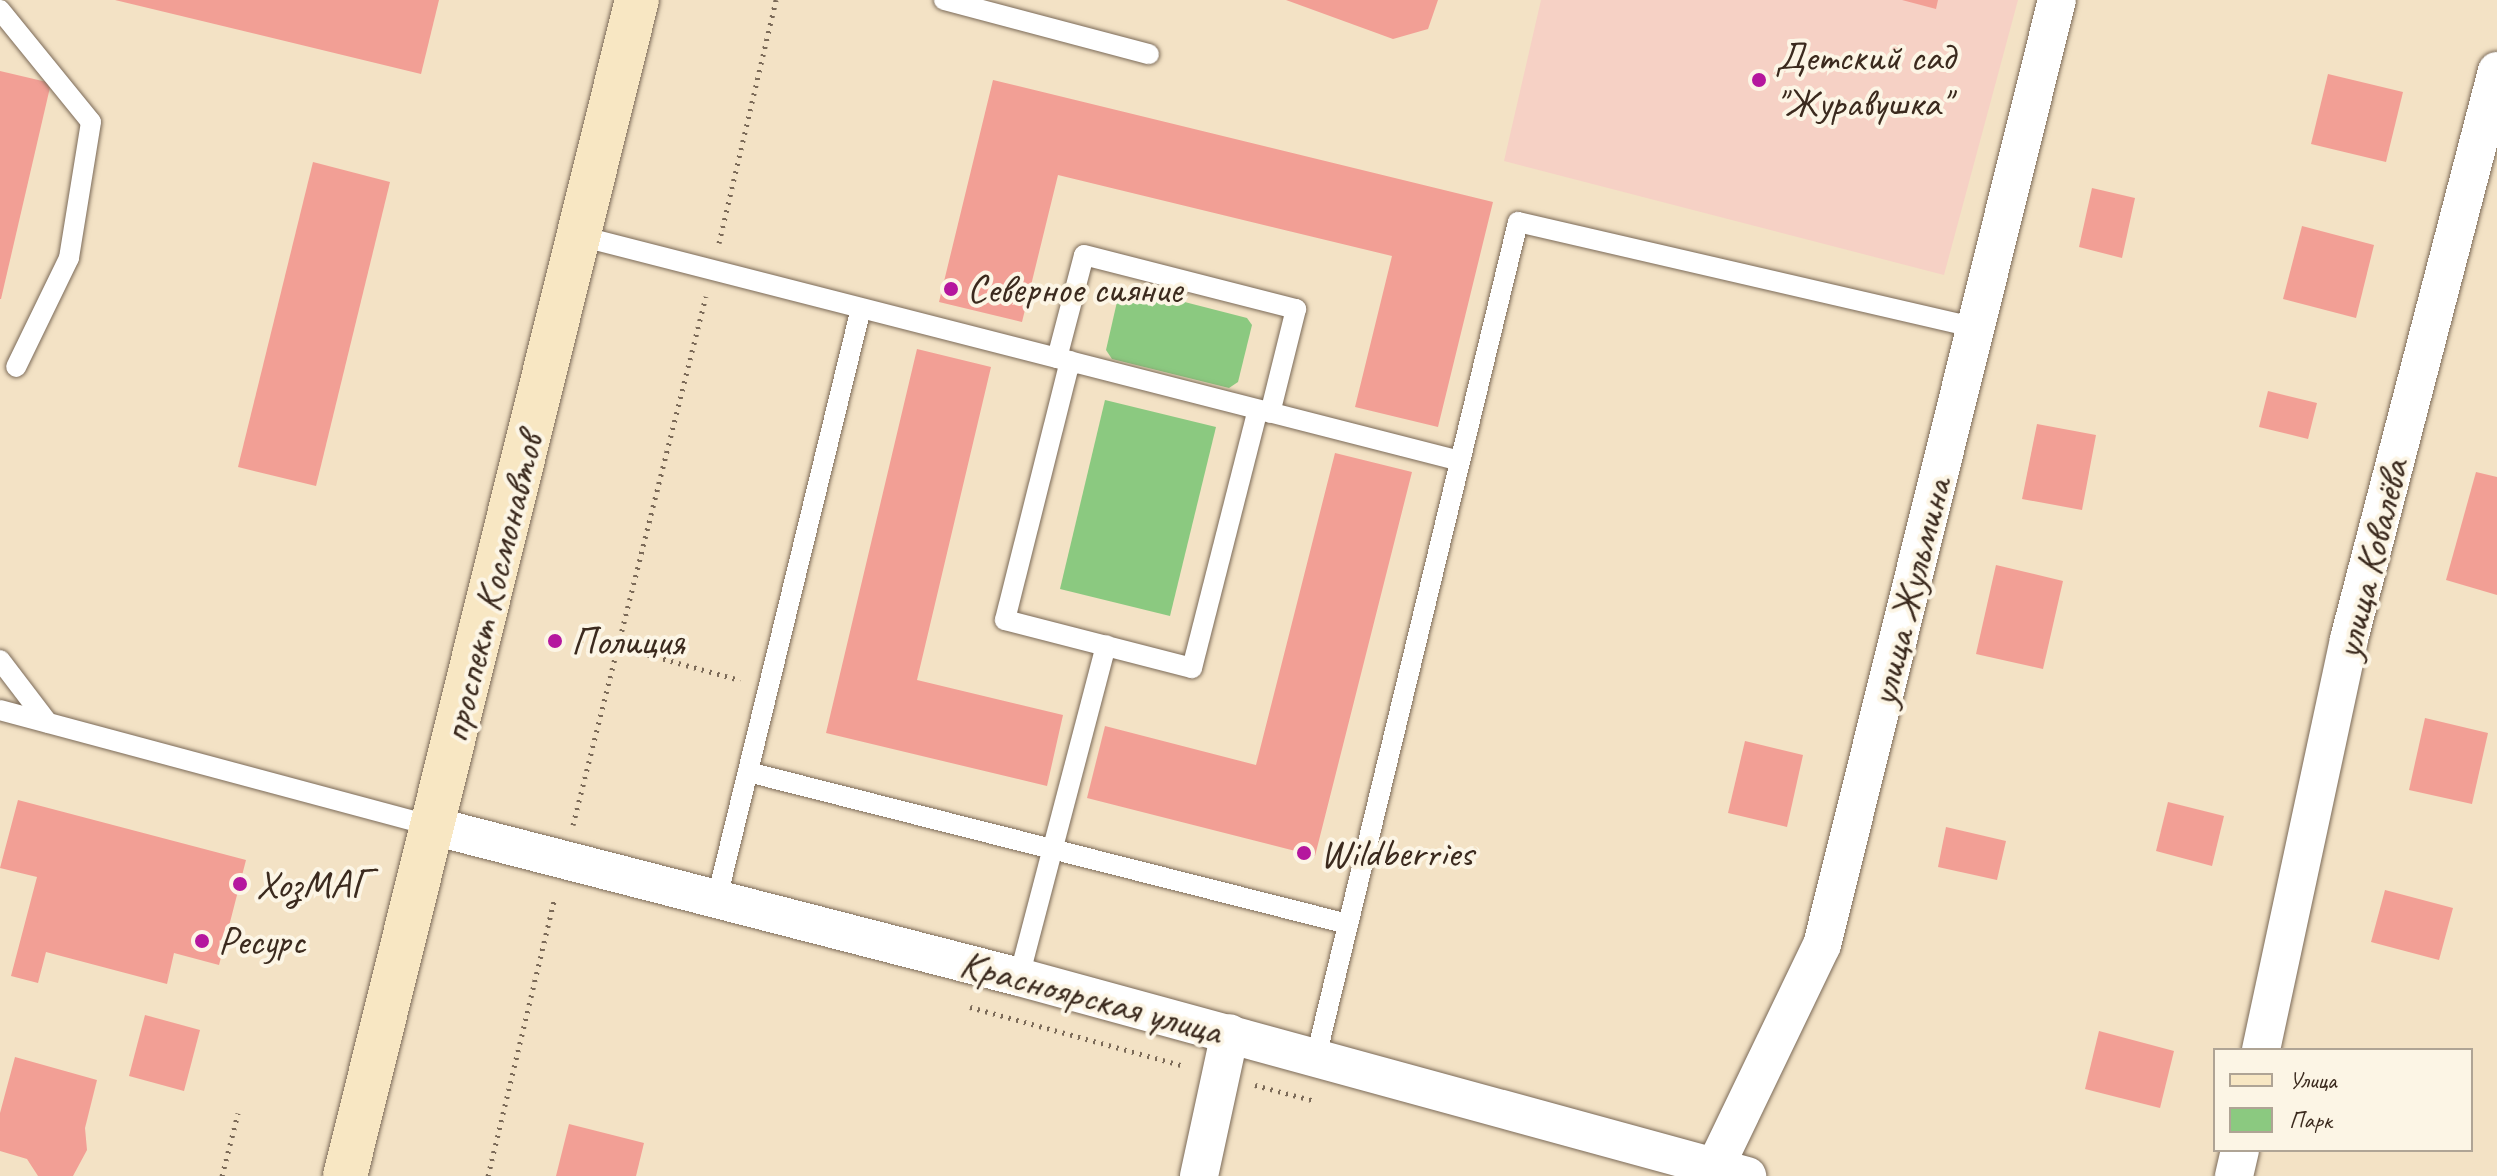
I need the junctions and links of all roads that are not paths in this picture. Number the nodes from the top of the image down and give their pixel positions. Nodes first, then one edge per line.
1 (637, 0) edge
2 (944, 0) edge
3 (2057, 0) edge
4 (0, 10) edge
5 (1149, 54) dead end
6 (2497, 71) edge
7 (580, 236) junction
8 (861, 308) junction
9 (1976, 328) junction
10 (1064, 360) junction
11 (16, 367) dead end
12 (1264, 411) junction
13 (1460, 461) junction
14 (1106, 645) junction
15 (0, 660) edge
16 (0, 710) edge
17 (48, 723) junction
18 (748, 772) junction
19 (433, 826) junction
20 (1052, 849) junction
21 (717, 898) junction
22 (1348, 924) junction
23 (1019, 977) junction
24 (1230, 1033) junction
25 (2261, 1048) edge
26 (1316, 1057) junction
27 (2240, 1152) edge
28 (1731, 1172) edge
29 (345, 1176) edge
30 (1199, 1176) edge
31 (2234, 1176) edge

1 - 7 main road, проспект Космонавтов
2 - 5 lane
3 - 9 street, улица Жульмина
4 - 11 lane
6 - 25 street, улица Ковалёва
7 - 8 lane
7 - 19 main road, проспект Космонавтов
8 - 10 lane
8 - 18 lane
9 - 13 lane
9 - 28 street, улица Жульмина
10 - 12 lane
10 - 12 lane
10 - 14 lane
12 - 13 lane
12 - 14 lane
13 - 22 lane
14 - 20 lane
15 - 17 lane
16 - 17 lane
17 - 19 lane
18 - 20 lane
18 - 21 lane
19 - 21 street, Красноярская улица
19 - 29 main road, проспект Космонавтов
20 - 22 lane
20 - 23 lane
21 - 23 street, Красноярская улица
22 - 26 lane
23 - 24 street, Красноярская улица
24 - 26 street, Красноярская улица
24 - 30 street
26 - 28 street, Красноярская улица
27 - 31 street

